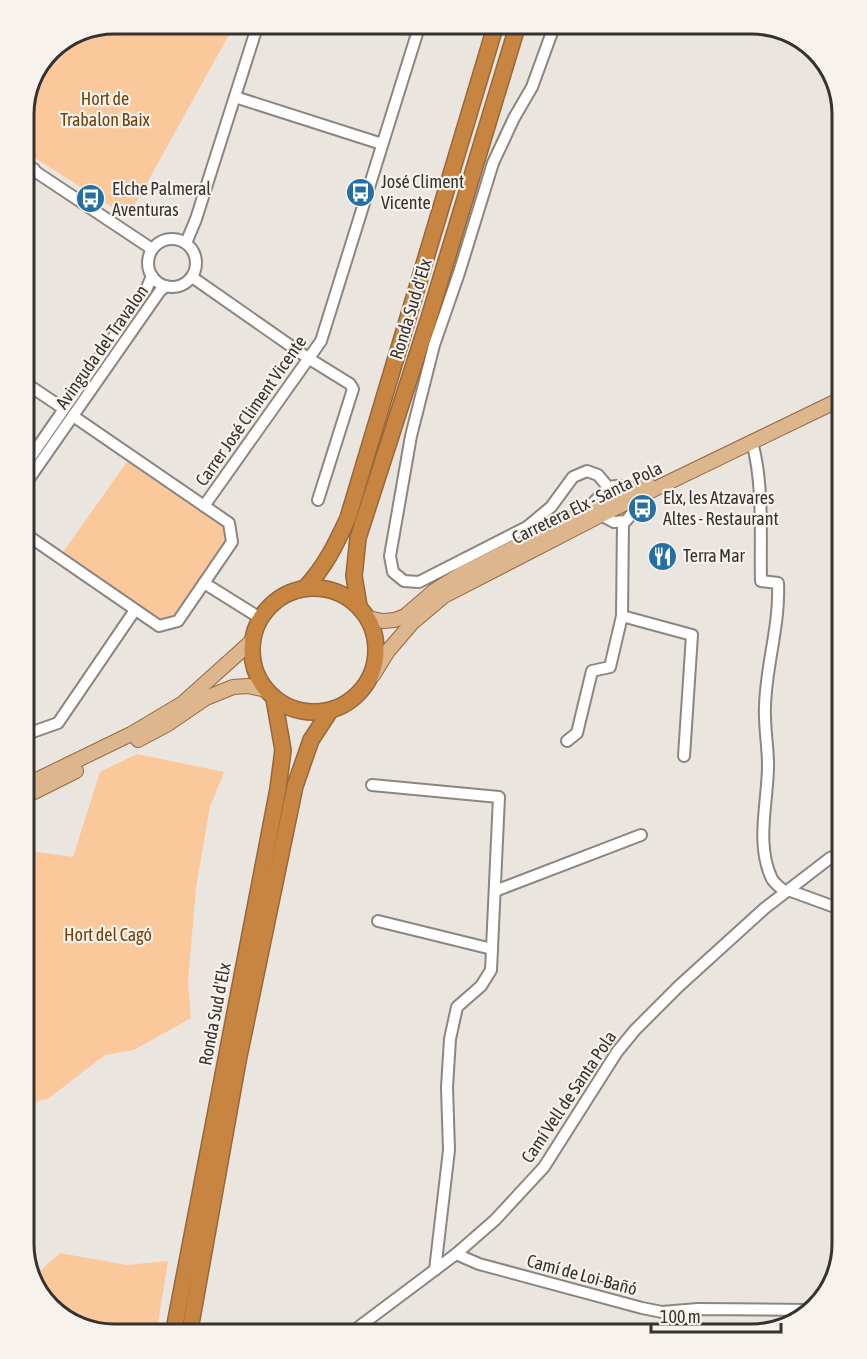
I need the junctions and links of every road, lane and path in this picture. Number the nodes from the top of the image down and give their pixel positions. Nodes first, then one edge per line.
1 (255, 34) edge
2 (417, 34) edge
3 (493, 35) edge
4 (515, 35) edge
5 (551, 35) edge
6 (236, 98) junction
7 (382, 144) junction
8 (35, 170) edge
9 (186, 243) junction
10 (152, 249) junction
11 (152, 276) junction
12 (192, 277) junction
13 (166, 286) junction
14 (308, 358) junction
15 (35, 389) edge
16 (832, 397) edge
17 (832, 403) edge
18 (69, 413) junction
19 (752, 442) junction
20 (35, 454) edge
21 (35, 469) edge
22 (608, 487) junction
23 (634, 494) junction
24 (318, 500) dead end
25 (204, 506) junction
26 (602, 515) junction
27 (566, 522) junction
28 (623, 522) junction
29 (35, 540) edge
30 (204, 584) junction
31 (305, 588) junction
32 (135, 610) junction
33 (363, 612) junction
34 (622, 616) junction
35 (260, 618) junction
36 (252, 641) junction
37 (373, 675) junction
38 (270, 695) junction
39 (330, 711) junction
40 (34, 731) edge
41 (567, 741) dead end
42 (684, 756) dead end
43 (34, 781) edge
44 (372, 784) dead end
45 (34, 792) edge
46 (641, 835) dead end
47 (832, 857) edge
48 (495, 891) junction
49 (786, 891) junction
50 (832, 906) edge
51 (378, 921) dead end
52 (492, 949) junction
53 (456, 1254) junction
54 (435, 1270) junction
55 (799, 1310) edge
56 (175, 1324) edge
57 (191, 1324) edge
58 (363, 1324) edge

1 - 6 street
2 - 7 street, Carrer José Climent Vicente
3 - 31 highway, Ronda Sud d'Elx
4 - 33 highway, Ronda Sud d'Elx
5 - 22 street
6 - 7 street
6 - 9 street
7 - 14 street, Carrer José Climent Vicente
8 - 10 street
9 - 10 street
9 - 12 street
10 - 11 street
11 - 13 street
11 - 18 street, Avinguda del Travalon
12 - 13 street
12 - 14 street
13 - 18 street, Avinguda del Travalon
14 - 24 street
14 - 25 street, Carrer José Climent Vicente
15 - 18 street
16 - 23 main road, Carretera Elx - Santa Pola
17 - 19 main road, Carretera Elx - Santa Pola
18 - 20 street, Avinguda del Travalon
18 - 21 street, Avinguda del Travalon
18 - 25 street
19 - 23 main road, Carretera Elx - Santa Pola
19 - 49 street
22 - 23 street
22 - 27 street
23 - 26 main road, Carretera Elx - Santa Pola
23 - 27 main road, Carretera Elx - Santa Pola
23 - 28 street
25 - 30 street
26 - 28 street
26 - 37 main road, Carretera Elx - Santa Pola
27 - 33 main road, Carretera Elx - Santa Pola
28 - 34 street
29 - 32 street
30 - 32 street
30 - 35 street
31 - 33 highway
31 - 35 highway
32 - 40 street
33 - 37 highway
34 - 41 street
34 - 42 street
35 - 36 highway
36 - 38 highway
36 - 43 main road
37 - 39 highway
38 - 39 highway
38 - 45 main road
38 - 56 highway, Ronda Sud d'Elx
39 - 57 highway, Ronda Sud d'Elx
44 - 48 street
46 - 48 street
47 - 49 street, Camí Vell de Santa Pola
48 - 52 street
49 - 50 street
49 - 53 street, Camí Vell de Santa Pola
51 - 52 street
52 - 54 street
53 - 54 street, Camí Vell de Santa Pola
53 - 55 street, Camí de Loi-Bañó
54 - 58 street, Camí Vell de Santa Pola

